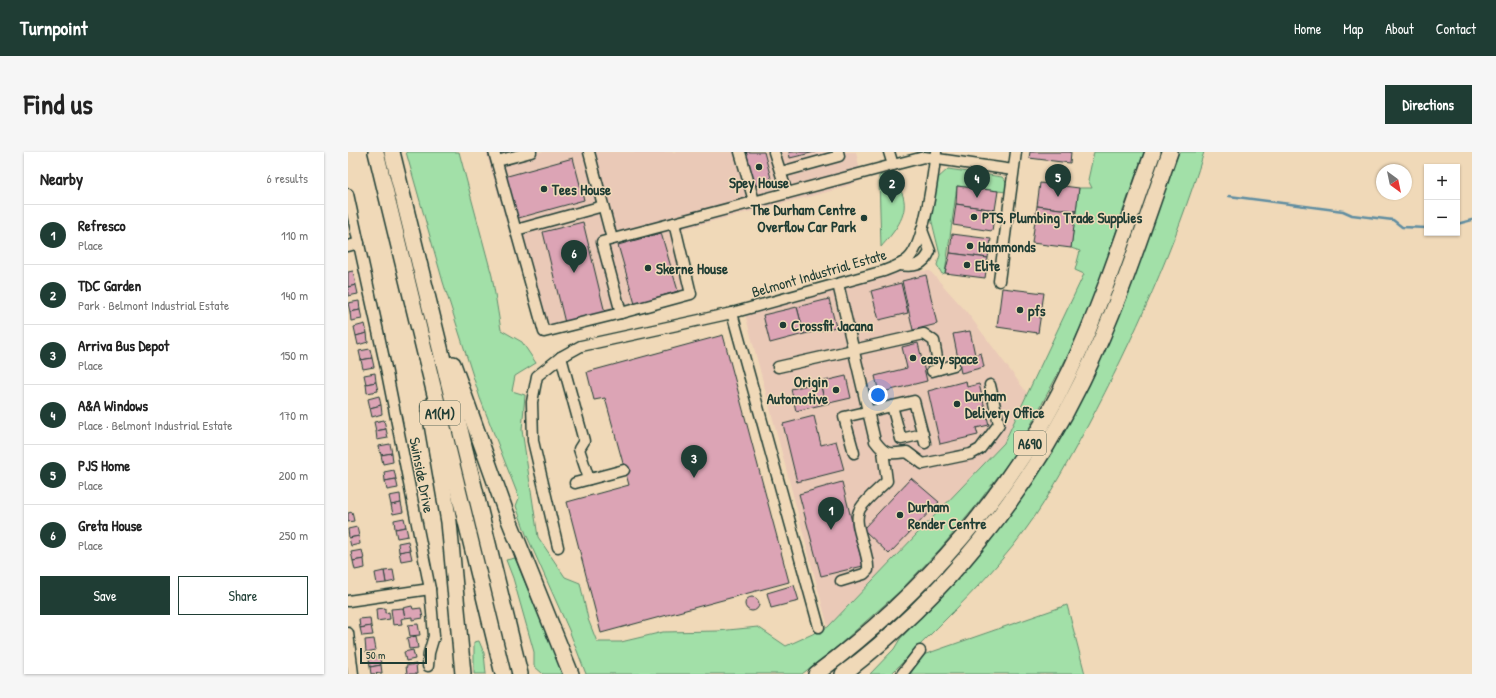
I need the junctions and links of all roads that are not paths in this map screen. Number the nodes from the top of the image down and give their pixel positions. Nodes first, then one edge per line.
1 (376, 152) edge
2 (392, 152) edge
3 (531, 152) edge
4 (589, 152) edge
5 (740, 152) edge
6 (774, 152) edge
7 (838, 152) edge
8 (889, 152) edge
9 (1016, 152) edge
10 (1153, 152) edge
11 (1170, 152) edge
12 (936, 155) edge
13 (495, 157) edge
14 (892, 165) junction
15 (1013, 170) junction
16 (781, 172) junction
17 (787, 193) junction
18 (348, 194) edge
19 (754, 201) junction
20 (603, 206) junction
21 (674, 223) junction
22 (516, 230) junction
23 (922, 230) junction
24 (612, 239) junction
25 (359, 243) junction
26 (348, 246) edge
27 (899, 265) junction
28 (999, 281) dead end
29 (838, 284) junction
30 (426, 290) junction
31 (410, 293) junction
32 (621, 313) junction
33 (732, 313) junction
34 (855, 351) junction
35 (560, 357) junction
36 (954, 365) dead end
37 (778, 367) dead end
38 (990, 385) dead end
39 (892, 406) junction
40 (868, 411) junction
41 (883, 451) junction
42 (854, 453) dead end
43 (624, 470) dead end
44 (588, 480) junction
45 (575, 483) dead end
46 (558, 547) dead end
47 (841, 581) dead end
48 (430, 589) junction
49 (348, 601) edge
50 (819, 627) dead end
51 (348, 633) edge
52 (920, 651) dead end
53 (430, 666) dead end
54 (351, 667) edge
55 (463, 674) edge
56 (503, 674) edge
57 (520, 674) edge
58 (572, 674) edge
59 (816, 674) edge
60 (843, 674) edge
61 (902, 674) edge

1 - 31 highway, A1(M)
2 - 30 highway, A1(M)
3 - 13 street
4 - 20 street
5 - 19 street
6 - 16 street
7 - 16 street
8 - 14 street
9 - 15 street
10 - 59 highway, A690
11 - 60 highway, A690
12 - 14 street
12 - 15 street
12 - 23 street, Belmont Industrial Estate
13 - 22 street
14 - 17 street
15 - 28 street
16 - 17 street
17 - 19 street
18 - 25 street, Swinside Drive
19 - 21 street
20 - 22 street
20 - 24 street
21 - 24 street
21 - 32 street
22 - 32 street
23 - 27 street, Belmont Industrial Estate
23 - 27 street
24 - 32 street
25 - 26 street
25 - 48 street, Swinside Drive
27 - 29 street, Belmont Industrial Estate
29 - 33 street, Belmont Industrial Estate
29 - 34 street
30 - 57 highway, A1(M)
30 - 58 highway
31 - 55 highway
31 - 56 highway, A1(M)
33 - 35 street, Belmont Industrial Estate
33 - 50 street
34 - 36 street
34 - 37 street
34 - 40 street
35 - 44 street
35 - 46 street, Belmont Industrial Estate
38 - 41 street
39 - 39 street
39 - 40 street
40 - 41 street
40 - 42 street
41 - 47 street
43 - 44 street
44 - 45 street
48 - 49 street
48 - 53 street, Swinside Drive
51 - 54 street
52 - 61 street

